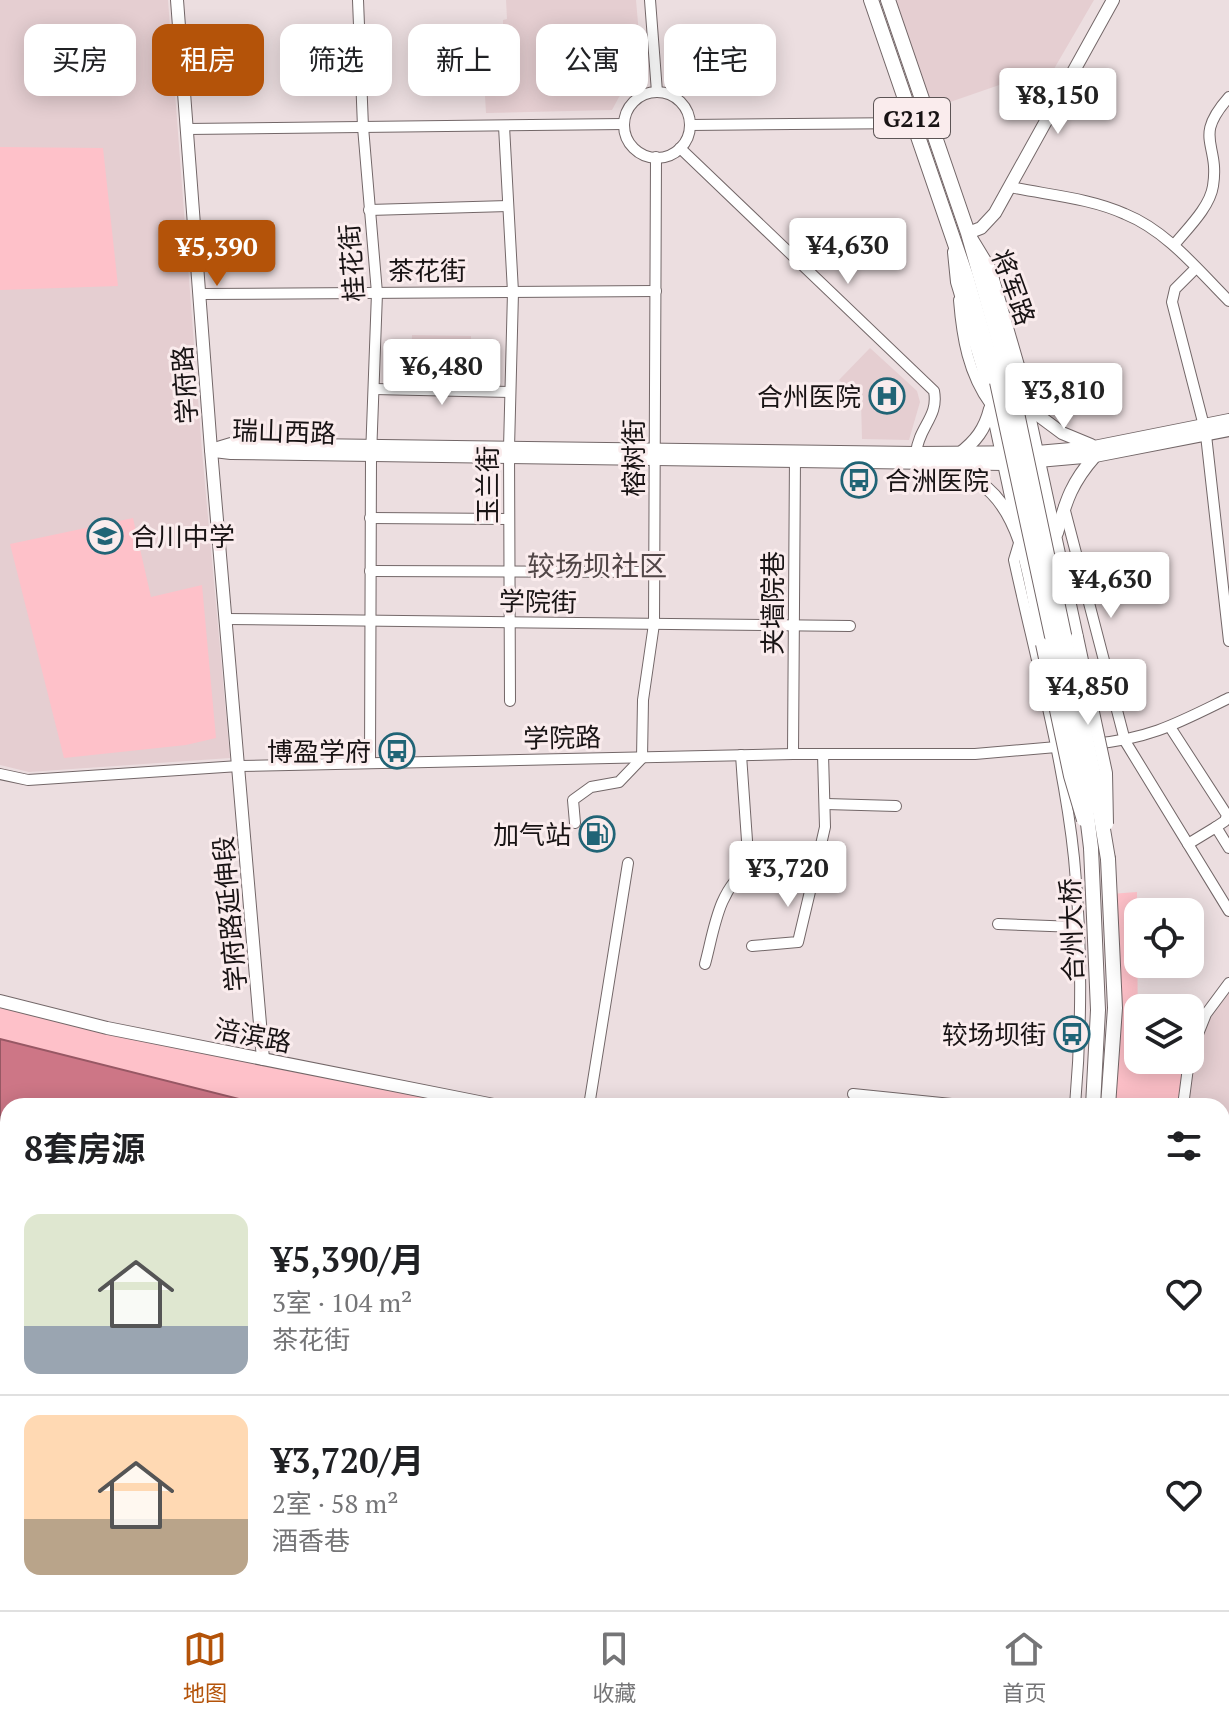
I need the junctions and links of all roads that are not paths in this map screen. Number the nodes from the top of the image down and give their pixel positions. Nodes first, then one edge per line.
1 (177, 0) edge
2 (358, 0) edge
3 (650, 0) edge
4 (871, 0) edge
5 (888, 0) edge
6 (1113, 0) edge
7 (657, 92) junction
8 (1229, 97) edge
9 (914, 123) junction
10 (624, 124) junction
11 (690, 125) junction
12 (504, 126) junction
13 (363, 127) junction
14 (187, 129) junction
15 (680, 148) junction
16 (656, 157) junction
17 (1010, 187) junction
18 (508, 206) junction
19 (369, 210) junction
20 (968, 233) junction
21 (952, 237) junction
22 (1174, 245) junction
23 (1196, 268) junction
24 (656, 291) junction
25 (513, 292) junction
26 (377, 293) junction
27 (199, 294) junction
28 (1229, 301) edge
29 (1003, 381) junction
30 (374, 389) junction
31 (510, 392) junction
32 (991, 406) junction
33 (1027, 407) junction
34 (1229, 420) edge
35 (1205, 430) junction
36 (1229, 430) edge
37 (211, 450) junction
38 (372, 451) junction
39 (1094, 452) junction
40 (509, 453) junction
41 (959, 454) junction
42 (655, 455) junction
43 (795, 457) junction
44 (1038, 457) junction
45 (1002, 458) junction
46 (918, 459) junction
47 (1064, 507) junction
48 (370, 518) junction
49 (509, 519) junction
50 (1056, 536) junction
51 (1020, 538) junction
52 (370, 571) junction
53 (509, 571) junction
54 (654, 572) junction
55 (226, 619) junction
56 (370, 621) junction
57 (509, 623) junction
58 (654, 624) junction
59 (794, 626) junction
60 (850, 626) dead end
61 (1229, 641) edge
62 (1229, 698) edge
63 (510, 701) dead end
64 (1170, 727) junction
65 (1125, 741) junction
66 (1055, 747) junction
67 (793, 754) junction
68 (823, 754) junction
69 (741, 755) junction
70 (642, 758) junction
71 (370, 763) junction
72 (239, 766) junction
73 (0, 774) edge
74 (826, 804) junction
75 (896, 806) dead end
76 (575, 823) dead end
77 (1216, 827) junction
78 (1188, 844) junction
79 (1091, 848) junction
80 (1229, 848) edge
81 (1108, 859) junction
82 (817, 862) junction
83 (628, 863) dead end
84 (749, 869) junction
85 (1226, 898) edge
86 (1229, 911) edge
87 (998, 924) dead end
88 (1077, 927) junction
89 (752, 946) dead end
90 (705, 964) dead end
91 (1229, 983) edge
92 (0, 1001) edge
93 (1204, 1019) edge
94 (263, 1059) junction
95 (1187, 1074) edge
96 (853, 1094) dead end
97 (459, 1098) edge
98 (590, 1098) edge
99 (892, 1098) edge
100 (1075, 1098) edge
101 (1093, 1098) edge
102 (1109, 1098) edge
103 (1184, 1098) edge

1 - 14 main road, 学府路
2 - 13 street, 桂花街
3 - 7 street
4 - 9 highway, G212
5 - 20 highway, G212
6 - 17 main road, 将军路
7 - 10 street
7 - 11 street
8 - 22 street
9 - 11 street
9 - 21 highway, G212
10 - 12 street
10 - 16 street
11 - 15 street
12 - 13 street
12 - 18 street, 玉兰街
13 - 14 street
13 - 19 street, 桂花街
14 - 27 main road, 学府路
15 - 16 street
15 - 46 street
16 - 24 street, 榕树街
17 - 20 main road, 将军路
17 - 22 street
18 - 19 street
18 - 25 street, 玉兰街
19 - 26 street, 桂花街
20 - 29 highway, G212
20 - 33 main road, 将军路
21 - 29 highway, G212
21 - 32 main road, 将军路
22 - 23 street
23 - 28 street
23 - 35 street
24 - 25 street, 茶花街
24 - 42 street, 榕树街
25 - 26 street, 茶花街
25 - 31 street, 玉兰街
26 - 27 street, 茶花街
26 - 30 street, 桂花街
27 - 37 main road, 学府路
29 - 79 highway, G212, bridge
29 - 81 highway, G212, bridge
30 - 31 street
30 - 38 street, 桂花街
31 - 40 street, 玉兰街
32 - 41 main road
32 - 45 main road, 将军路
33 - 39 main road
33 - 44 main road, 将军路
34 - 35 main road
35 - 36 main road
35 - 39 main road, 瑞山西路
35 - 61 street
37 - 38 main road, 瑞山西路
37 - 55 main road, 学府路
38 - 40 main road, 瑞山西路
38 - 48 street, 桂花街
39 - 44 main road, 瑞山西路
39 - 47 main road
40 - 42 main road, 瑞山西路
40 - 49 street, 玉兰街
41 - 45 main road, 瑞山西路
41 - 46 main road, 瑞山西路
42 - 43 main road, 瑞山西路
42 - 54 street, 榕树街
43 - 46 main road, 瑞山西路
43 - 59 street, 夹墙院巷
44 - 45 main road, 瑞山西路
44 - 50 main road, 将军路
45 - 46 main road, 瑞山西路
45 - 51 main road, 将军路
46 - 51 main road
47 - 50 main road
47 - 65 street
48 - 49 street
48 - 52 street, 桂花街
49 - 53 street, 玉兰街
50 - 81 main road, 将军路, bridge
51 - 66 street
51 - 79 main road, 将军路, bridge
52 - 53 street
52 - 56 street, 桂花街
53 - 54 street
53 - 57 street, 玉兰街
54 - 58 street, 榕树街
55 - 56 street, 学院街
55 - 72 main road, 学府路
56 - 57 street, 学院街
56 - 71 street, 桂花街
57 - 58 street, 学院街
57 - 63 street, 玉兰街
58 - 59 street, 学院街
58 - 70 street, 榕树街
59 - 60 street, 学院街
59 - 67 street, 夹墙院巷
62 - 64 street, 学院路
64 - 65 street, 学院路
64 - 77 street
65 - 66 street, 学院路
65 - 78 street
66 - 68 street, 学院路
66 - 88 street
67 - 68 street, 学院路
67 - 69 street, 学院路
68 - 74 street
69 - 70 street, 学院路
69 - 84 street
70 - 71 street, 学院路
70 - 76 street
71 - 72 street, 学院路
72 - 73 street, 学院路
72 - 94 main road, 学府路延伸段
74 - 75 street
74 - 82 street
77 - 78 street
77 - 80 street
78 - 85 street
79 - 101 highway, 合州大桥 / G212
81 - 102 highway, 合州大桥 / G212
82 - 84 street
82 - 89 street
83 - 98 street
84 - 90 street
85 - 86 street
87 - 88 street
88 - 100 street
91 - 93 street
92 - 94 main road, 涪滨路
94 - 97 main road, 涪滨路
95 - 103 street
96 - 99 street

